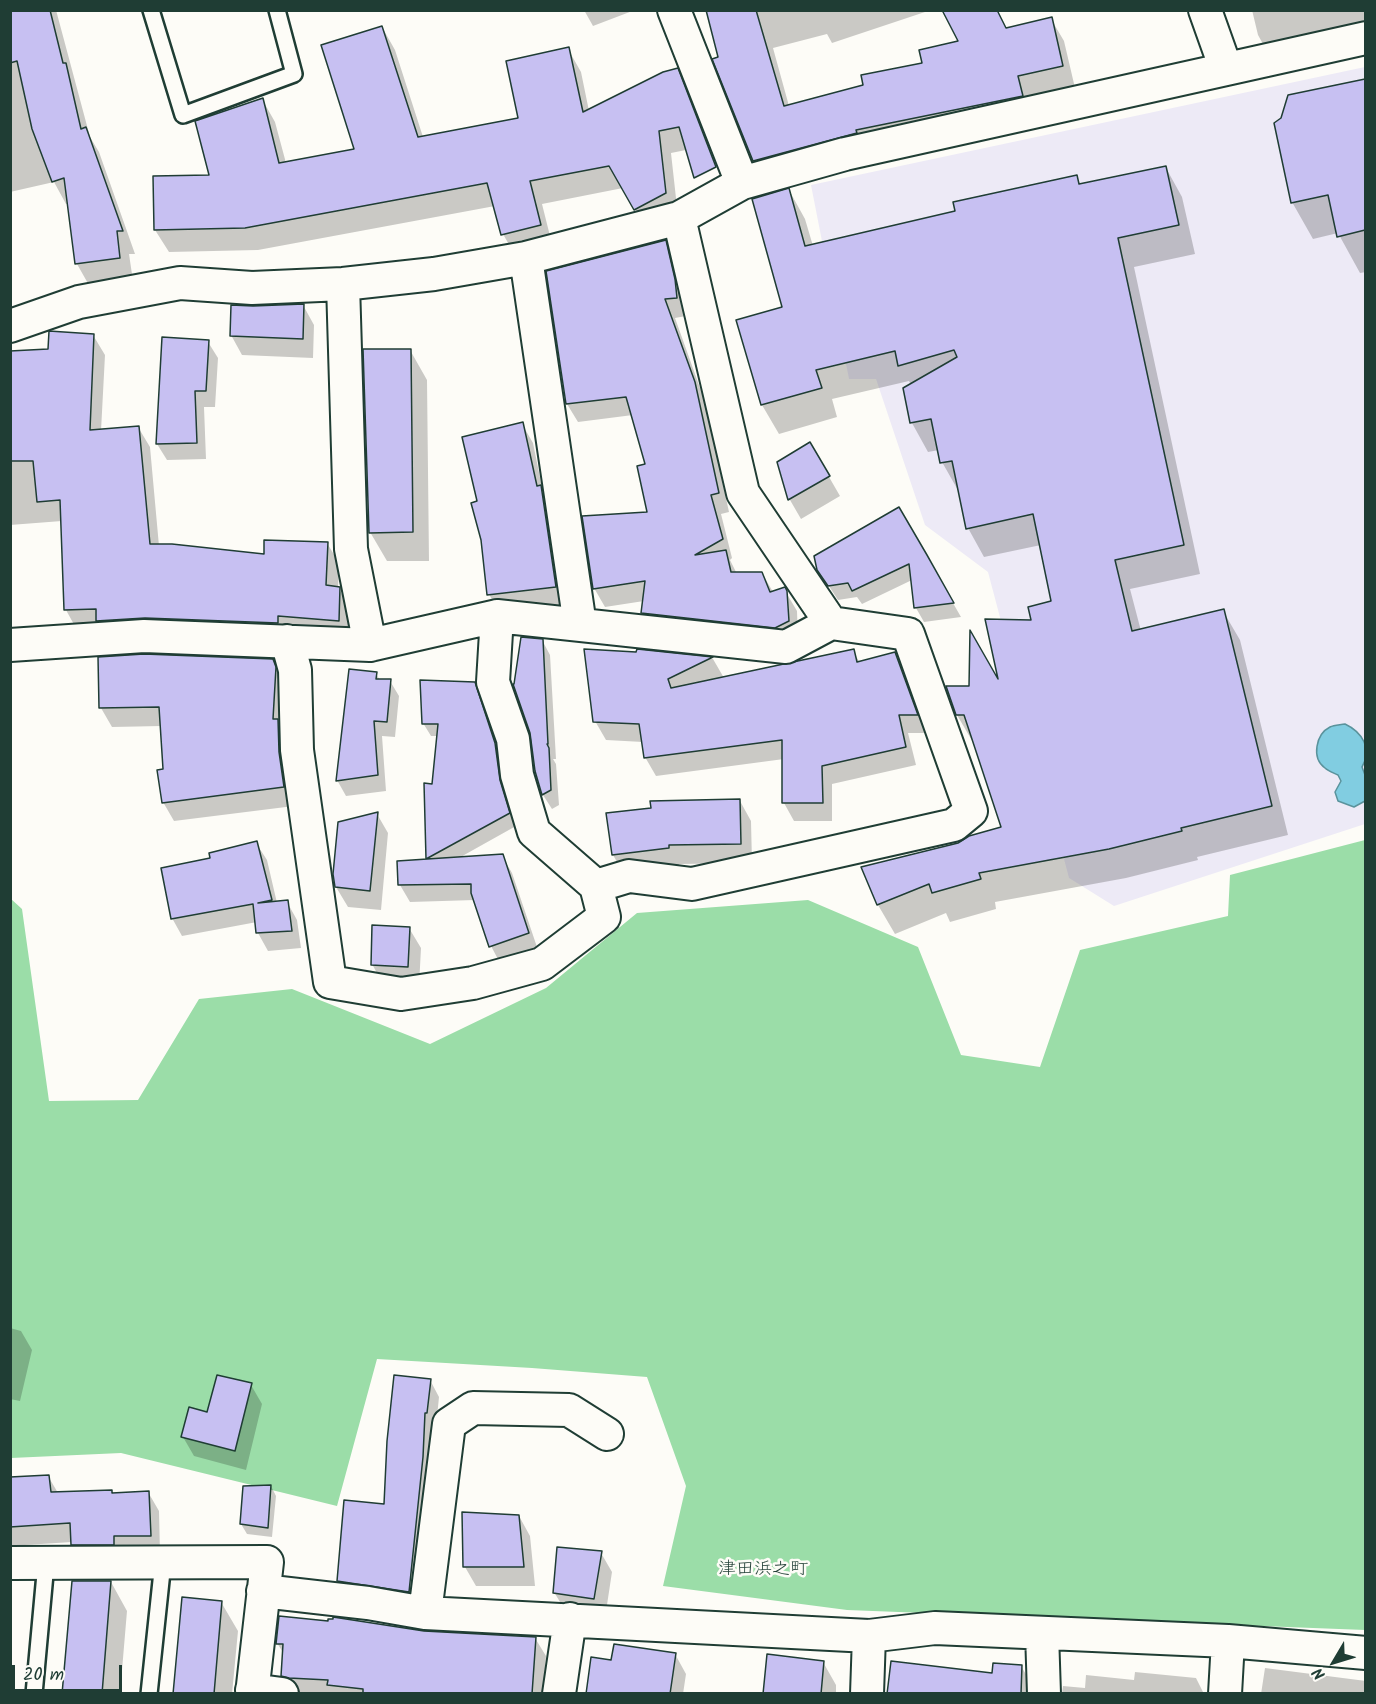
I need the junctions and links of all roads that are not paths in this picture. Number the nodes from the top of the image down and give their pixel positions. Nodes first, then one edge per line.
1 (151, 10) edge
2 (277, 10) edge
3 (674, 10) edge
4 (1205, 10) edge
5 (1365, 38) edge
6 (1226, 69) junction
7 (742, 183) junction
8 (679, 218) junction
9 (526, 258) junction
10 (343, 284) junction
11 (10, 326) edge
12 (497, 616) junction
13 (831, 623) junction
14 (580, 626) junction
15 (287, 641) junction
16 (10, 645) edge
17 (370, 645) junction
18 (596, 886) junction
19 (607, 1434) dead end
20 (163, 1562) junction
21 (10, 1563) edge
22 (46, 1563) junction
23 (263, 1591) junction
24 (425, 1612) junction
25 (570, 1619) junction
26 (1042, 1633) junction
27 (869, 1636) junction
28 (1228, 1641) junction
29 (1365, 1653) edge
30 (262, 1692) edge
31 (34, 1694) edge
32 (149, 1694) edge
33 (559, 1694) edge
34 (867, 1694) edge
35 (1044, 1694) edge
36 (1225, 1694) edge

1 - 2 lane
3 - 7 street
4 - 6 street
5 - 6 street
6 - 7 street
7 - 8 street
8 - 9 street
8 - 13 street
9 - 10 street
9 - 14 street
10 - 11 street
10 - 17 street
12 - 14 street
12 - 17 street
12 - 18 street
13 - 14 street
13 - 18 street
15 - 16 street
15 - 17 street
15 - 18 street
19 - 24 street
20 - 22 street
20 - 23 street
20 - 32 lane
21 - 22 street
22 - 31 lane
23 - 24 street
23 - 30 street
24 - 25 street
25 - 27 street
25 - 33 street
26 - 27 street
26 - 28 street
26 - 35 street
27 - 34 street
28 - 29 street
28 - 36 street

